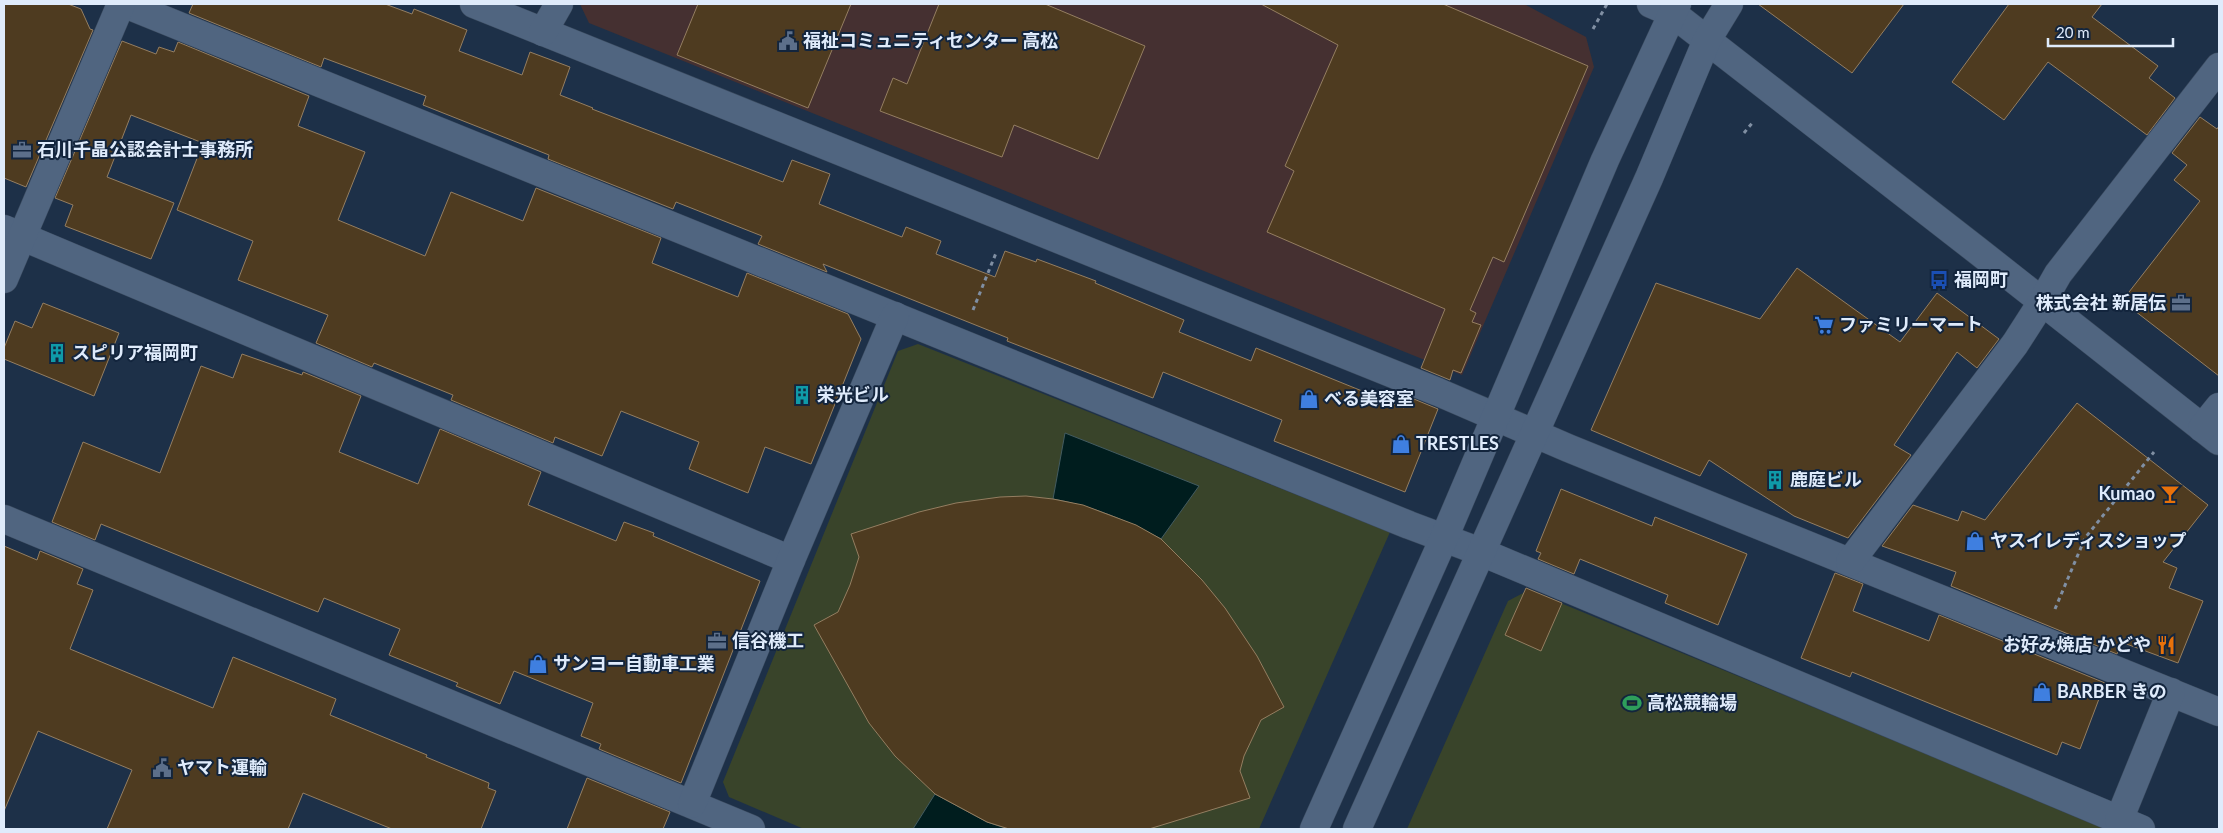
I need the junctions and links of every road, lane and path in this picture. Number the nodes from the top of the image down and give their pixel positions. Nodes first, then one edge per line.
1 (121, 4) edge
2 (125, 4) edge
3 (474, 4) edge
4 (559, 4) edge
5 (1607, 4) edge
6 (1729, 4) edge
7 (1666, 7) edge
8 (1593, 29) dead end
9 (543, 32) junction
10 (1707, 40) junction
11 (2219, 67) edge
12 (1010, 220) junction
13 (12, 232) edge
14 (4, 279) edge
15 (2042, 302) junction
16 (895, 316) junction
17 (959, 343) junction
18 (2219, 408) edge
19 (1496, 418) junction
20 (1533, 433) junction
21 (2211, 435) edge
22 (2154, 452) dead end
23 (4, 519) edge
24 (1444, 538) junction
25 (1481, 552) junction
26 (790, 560) junction
27 (1850, 562) junction
28 (2042, 640) junction
29 (2171, 692) junction
30 (2219, 712) edge
31 (692, 804) junction
32 (2130, 825) edge
33 (751, 829) edge
34 (1314, 829) edge
35 (1357, 829) edge

1 - 13 street
2 - 16 street
3 - 9 street
4 - 9 street
5 - 8 path
6 - 10 street
7 - 10 street
7 - 19 street
9 - 12 street
10 - 15 street
10 - 20 street
11 - 15 street
12 - 17 path
12 - 19 street
13 - 14 street
13 - 26 street
15 - 21 street
15 - 27 street
16 - 17 street
16 - 26 street
17 - 24 street
18 - 21 street
19 - 20 street
19 - 24 street
20 - 25 street
20 - 27 street
22 - 28 path
23 - 31 street
24 - 25 street
24 - 34 street
25 - 32 street
25 - 35 street
26 - 31 street
27 - 28 street
28 - 29 street
29 - 30 street
29 - 32 street
31 - 33 street

